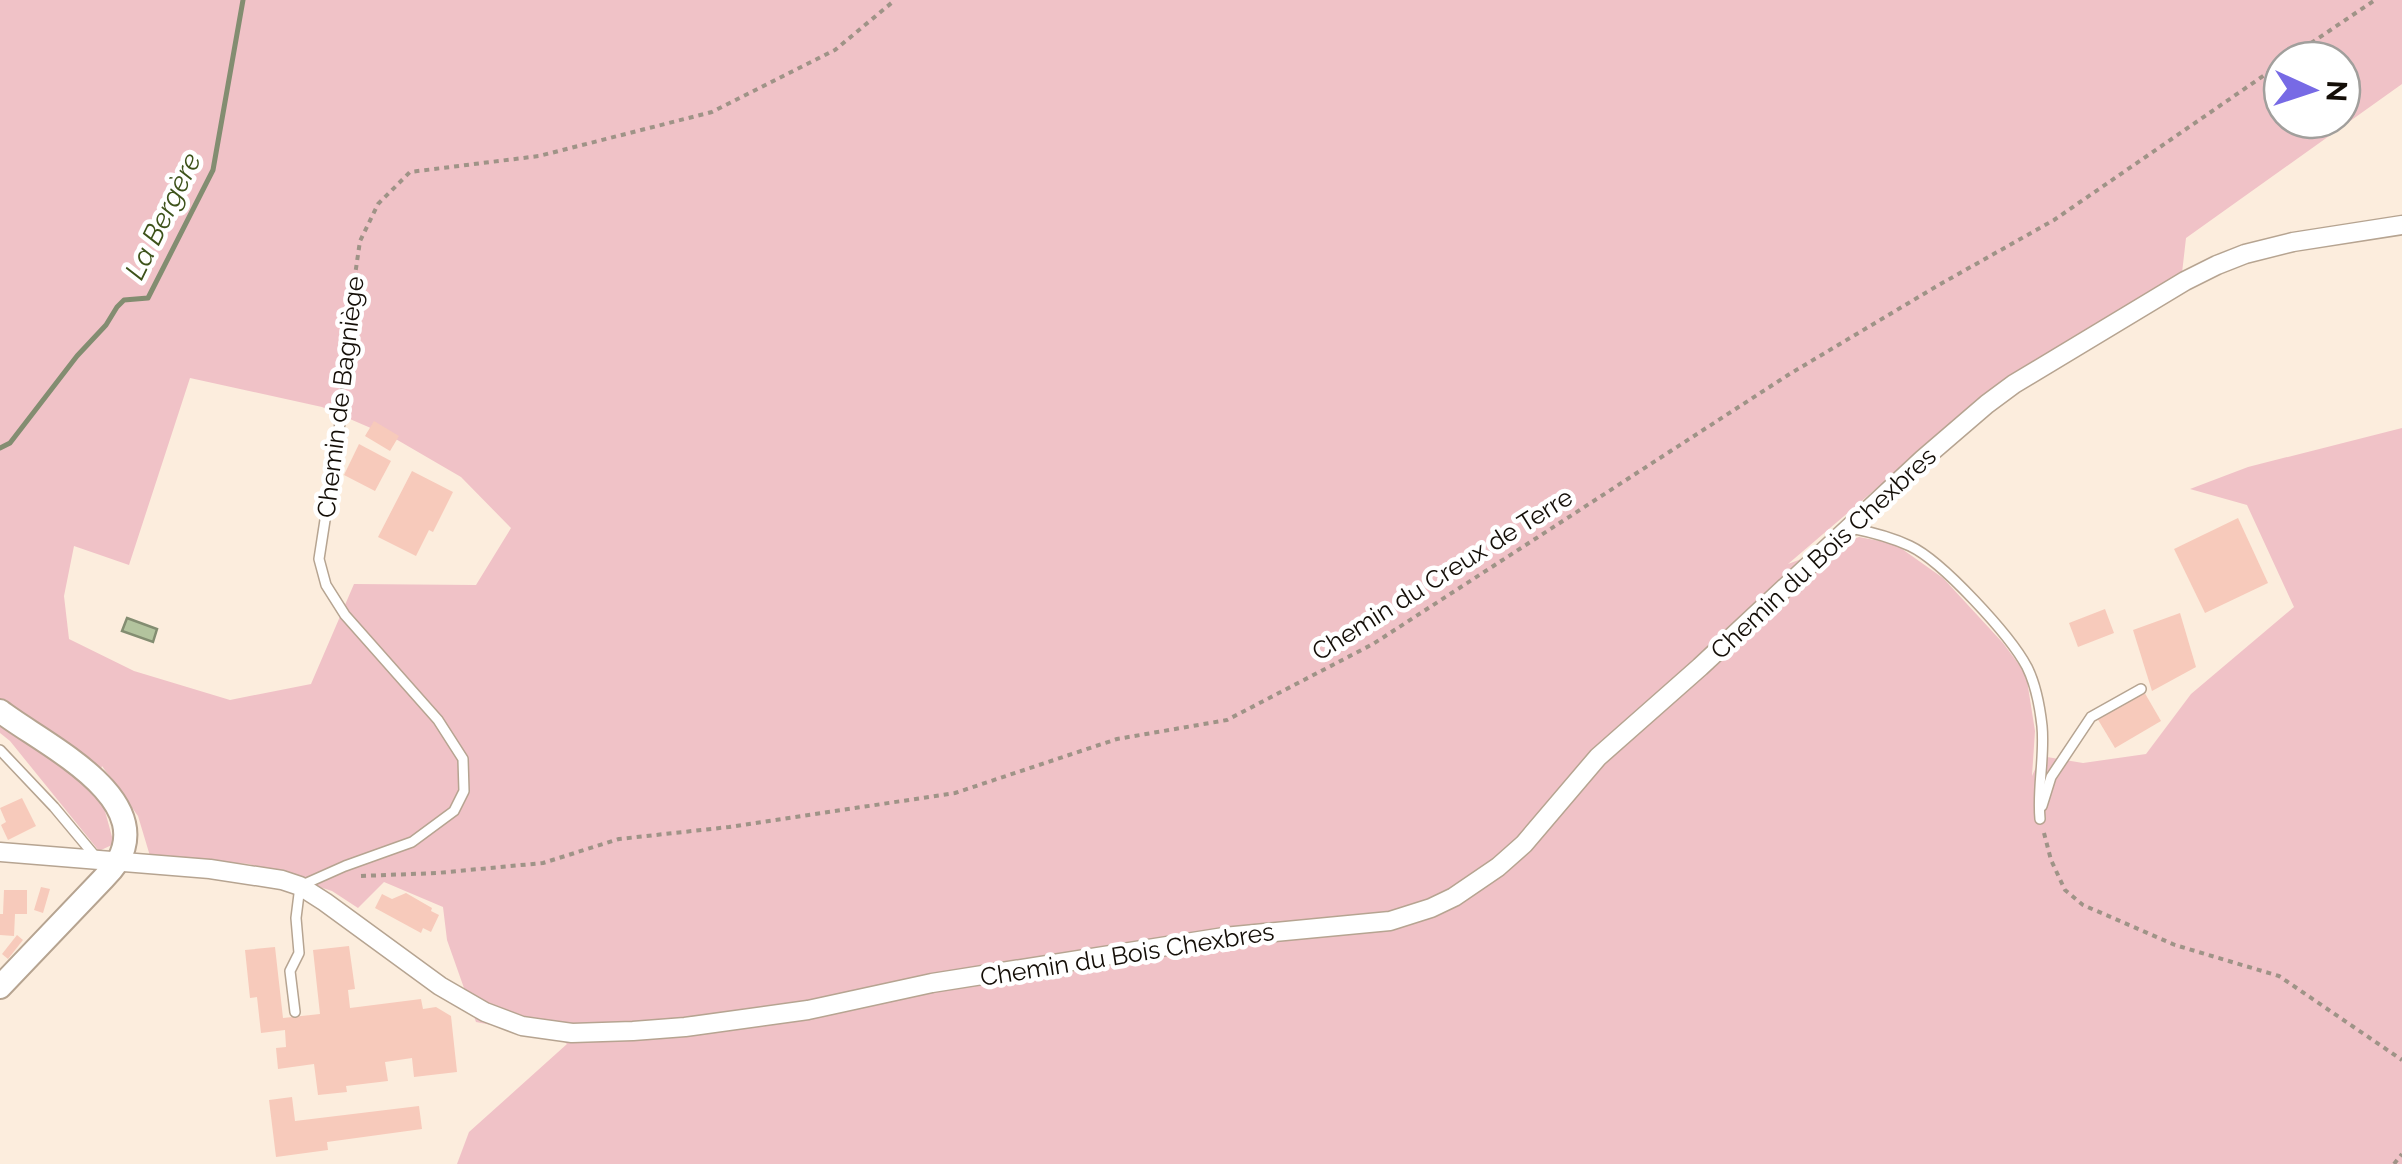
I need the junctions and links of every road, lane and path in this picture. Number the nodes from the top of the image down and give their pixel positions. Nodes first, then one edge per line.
1 (895, 0) edge
2 (2375, 0) edge
3 (2316, 40) edge
4 (2262, 77) edge
5 (2402, 226) edge
6 (340, 423) joint
7 (1851, 528) junction
8 (2141, 689) dead end
9 (0, 710) edge
10 (0, 750) edge
11 (2040, 818) junction
12 (0, 852) edge
13 (107, 860) junction
14 (345, 866) junction
15 (300, 886) junction
16 (0, 988) edge
17 (295, 1012) dead end
18 (2402, 1060) edge
19 (2402, 1154) edge
20 (2394, 1164) edge

1 - 6 path, Chemin de Bagniège
2 - 3 path, Chemin du Creux de Terre
4 - 14 path, Chemin du Creux de Terre
5 - 7 street, Chemin du Bois Chexbres
6 - 14 lane, Chemin de Bagniège
7 - 11 lane
7 - 15 street, Chemin du Bois Chexbres
8 - 11 lane
9 - 13 street
10 - 13 lane
11 - 18 path
12 - 13 street, Chemin du Bois Chexbres
13 - 15 street, Chemin du Bois Chexbres
13 - 16 street
14 - 15 lane, Chemin de Bagniège
15 - 17 lane
19 - 20 path

